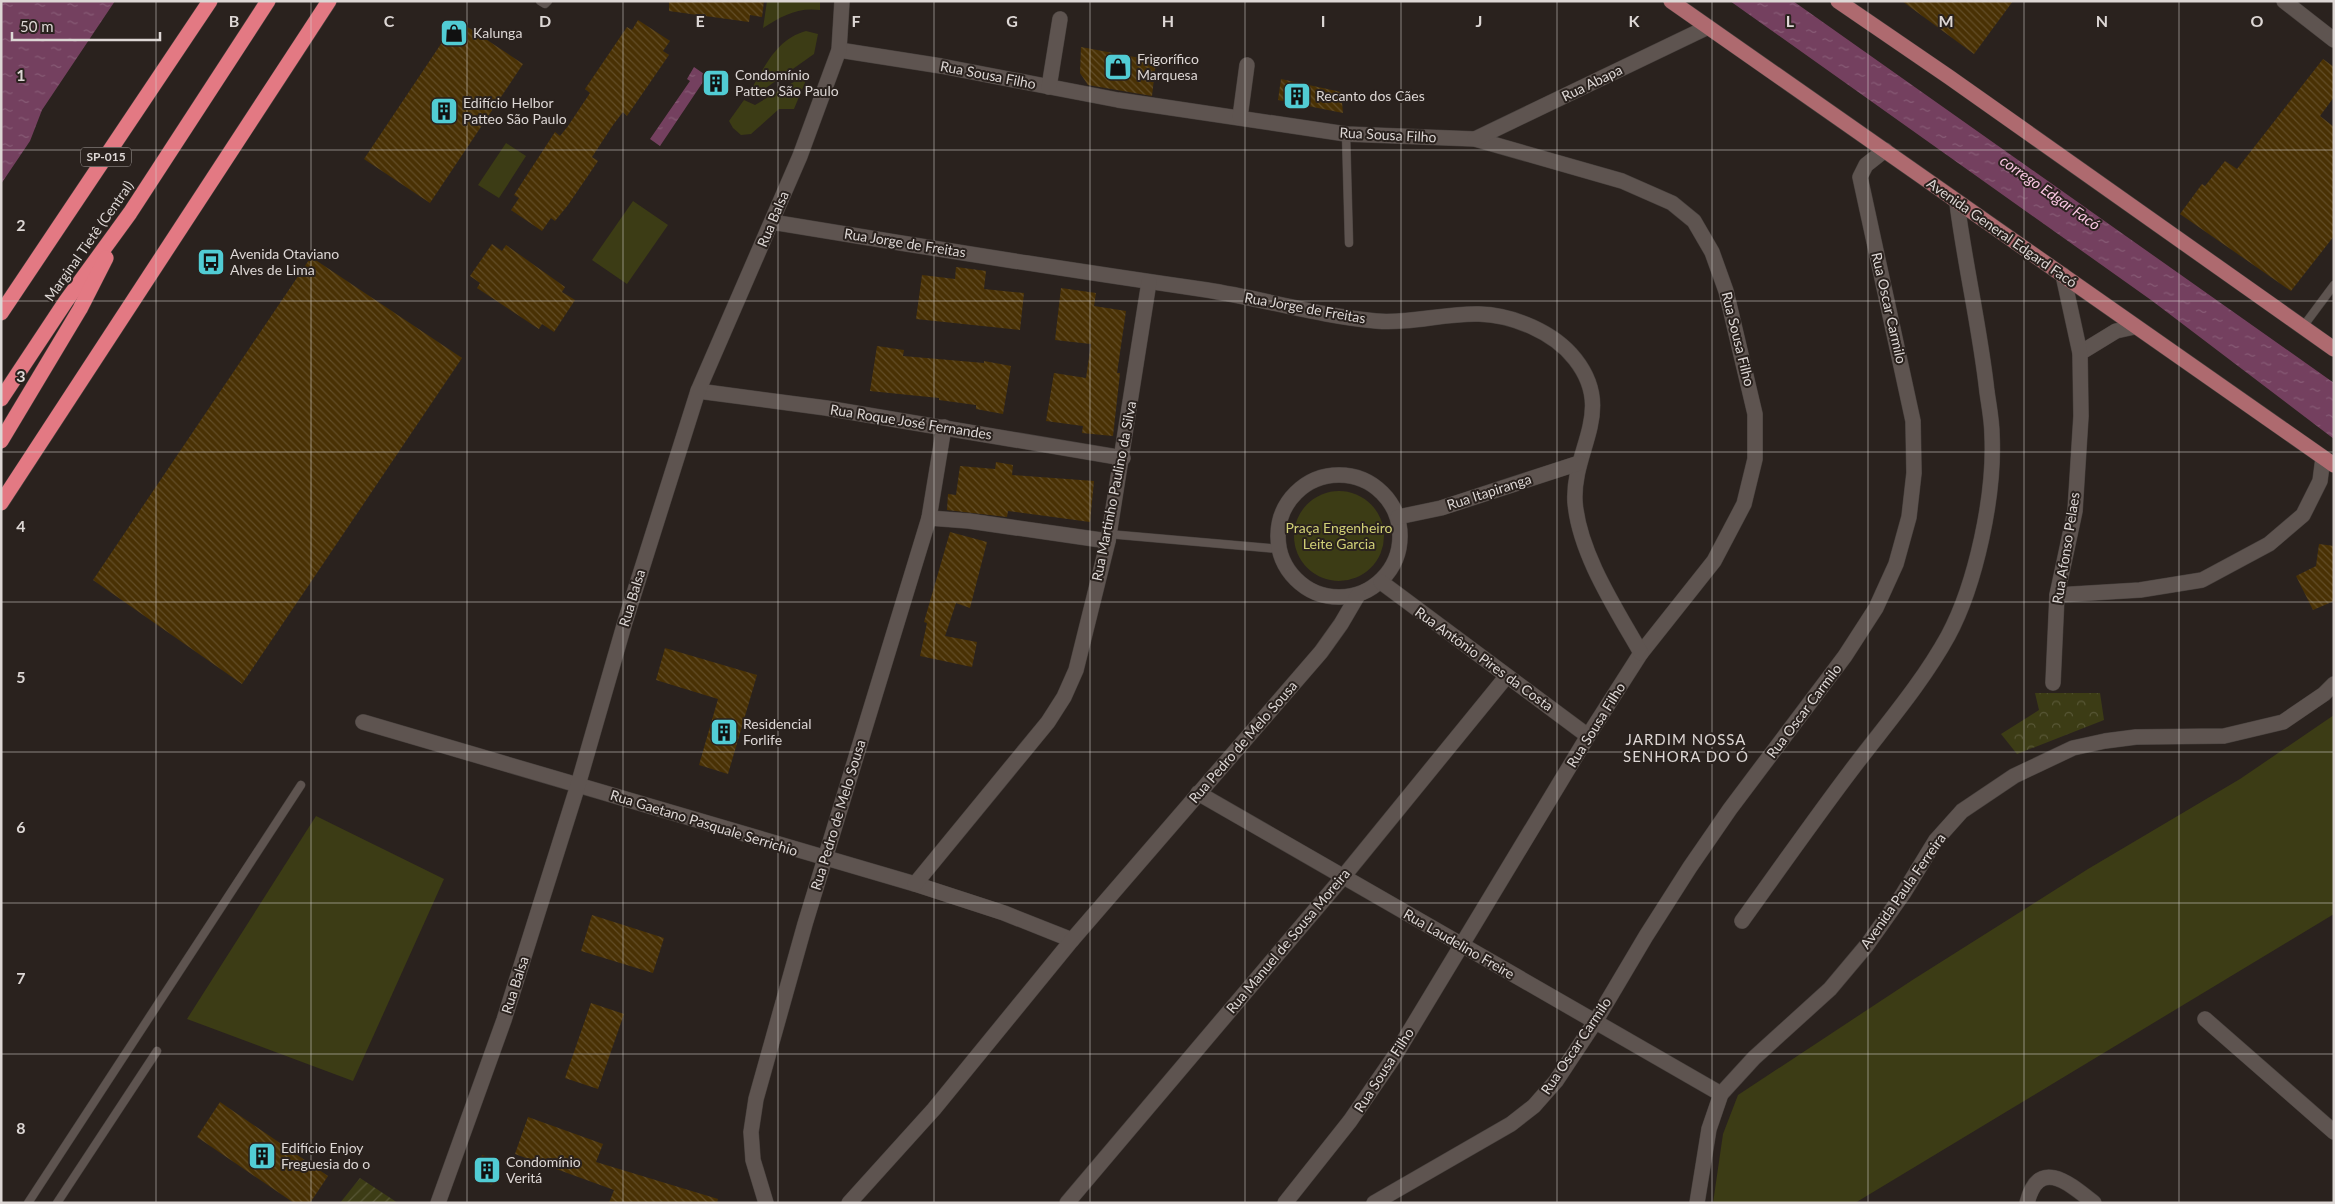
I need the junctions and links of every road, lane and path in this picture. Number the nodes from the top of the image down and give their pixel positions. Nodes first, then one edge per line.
1 (210, 1) edge
2 (268, 1) edge
3 (329, 1) edge
4 (540, 1) edge
5 (548, 1) edge
6 (842, 1) edge
7 (1671, 1) edge
8 (1838, 1) edge
9 (2284, 1) edge
10 (1060, 19) dead end
11 (1708, 27) junction
12 (2334, 40) edge
13 (840, 50) junction
14 (1248, 65) dead end
15 (1049, 87) junction
16 (1240, 117) junction
17 (1346, 134) junction
18 (1475, 139) junction
19 (1885, 150) junction
20 (1957, 203) junction
21 (130, 213) junction
22 (772, 222) junction
23 (1349, 243) dead end
24 (2063, 275) junction
25 (1149, 282) junction
26 (2334, 285) edge
27 (1, 313) edge
28 (2134, 327) junction
29 (2302, 328) junction
30 (2334, 349) edge
31 (2080, 353) junction
32 (698, 391) junction
33 (1, 399) edge
34 (944, 427) junction
35 (1, 441) edge
36 (1123, 458) junction
37 (2328, 462) edge
38 (1579, 464) junction
39 (1, 502) edge
40 (1398, 517) junction
41 (929, 518) junction
42 (1108, 538) junction
43 (1279, 549) junction
44 (1381, 582) junction
45 (1358, 595) junction
46 (2057, 595) junction
47 (1641, 653) junction
48 (1506, 677) junction
49 (2053, 684) dead end
50 (2334, 684) edge
51 (362, 722) dead end
52 (1588, 736) junction
53 (301, 785) dead end
54 (578, 785) junction
55 (1198, 793) junction
56 (824, 859) junction
57 (1343, 877) junction
58 (914, 884) junction
59 (1742, 921) dead end
60 (1072, 940) junction
61 (1461, 945) junction
62 (2205, 1019) dead end
63 (1595, 1022) junction
64 (157, 1051) dead end
65 (1721, 1094) junction
66 (2334, 1132) edge
67 (28, 1203) edge
68 (57, 1203) edge
69 (438, 1203) edge
70 (766, 1203) edge
71 (849, 1203) edge
72 (1067, 1203) edge
73 (1285, 1203) edge
74 (1374, 1203) edge
75 (1697, 1203) edge
76 (2026, 1203) edge
77 (2094, 1203) edge

1 - 27 highway, SP-015
2 - 21 highway, Marginal Tietê (Central)
3 - 39 highway
4 - 5 lane
6 - 13 street, Rua Balsa
7 - 11 main road, Avenida General Edgard Facó
8 - 29 main road
9 - 12 street
10 - 15 street
11 - 18 street, Rua Abapa
11 - 19 main road, Avenida General Edgard Facó
13 - 15 street, Rua Sousa Filho
13 - 22 street, Rua Balsa
14 - 16 street
15 - 16 street, Rua Sousa Filho
16 - 17 street, Rua Sousa Filho
17 - 18 street, Rua Sousa Filho
17 - 23 lane
18 - 47 street, Rua Sousa Filho
19 - 20 main road, Avenida General Edgard Facó
19 - 63 street, Rua Oscar Carmilo
20 - 24 main road, Avenida General Edgard Facó
20 - 59 street
21 - 33 highway, Marginal Tietê (Central)
21 - 35 highway
22 - 25 street, Rua Jorge de Freitas
22 - 32 street, Rua Balsa
24 - 28 main road, Avenida General Edgard Facó
24 - 31 street, Rua Afonso Pelaes
25 - 36 street, Rua Martinho Paulino da Silva
25 - 38 street, Rua Jorge de Freitas
26 - 29 lane
28 - 31 street
28 - 37 main road, Avenida General Edgard Facó
29 - 30 main road
31 - 46 street, Rua Afonso Pelaes
32 - 34 street, Rua Roque José Fernandes
32 - 54 street, Rua Balsa
34 - 36 street, Rua Roque José Fernandes
34 - 41 street, Rua Pedro de Melo Sousa
36 - 42 street, Rua Martinho Paulino da Silva
37 - 46 street
38 - 40 street, Rua Itapiranga
38 - 47 street, Rua Jorge de Freitas
40 - 43 street
40 - 44 street
41 - 42 street
41 - 56 street, Rua Pedro de Melo Sousa
42 - 43 lane
42 - 58 street, Rua Martinho Paulino da Silva
43 - 45 street
44 - 45 street
44 - 48 street, Rua Antônio Pires da Costa
45 - 55 street, Rua Pedro de Melo Sousa
46 - 49 street, Rua Afonso Pelaes
47 - 52 street, Rua Sousa Filho
48 - 52 street, Rua Antônio Pires da Costa
48 - 57 street, Rua Manuel de Sousa Moreira
50 - 65 street, Avenida Paula Ferreira
51 - 54 street, Rua Gaetano Pasquale Serrichio
52 - 61 street, Rua Sousa Filho
53 - 67 lane
54 - 56 street, Rua Gaetano Pasquale Serrichio
54 - 69 street, Rua Balsa
55 - 57 street, Rua Laudelino Freire
55 - 60 street, Rua Pedro de Melo Sousa
56 - 58 street, Rua Gaetano Pasquale Serrichio
56 - 70 street, Rua Pedro de Melo Sousa
57 - 61 street, Rua Laudelino Freire
57 - 72 street, Rua Manuel de Sousa Moreira
58 - 60 street, Rua Gaetano Pasquale Serrichio
60 - 71 street, Rua Pedro de Melo Sousa
61 - 63 street, Rua Laudelino Freire
61 - 73 street, Rua Sousa Filho
62 - 66 street
63 - 65 street, Rua Laudelino Freire
63 - 74 street, Rua Oscar Carmilo
64 - 68 lane
65 - 75 street, Avenida Paula Ferreira
76 - 77 street

